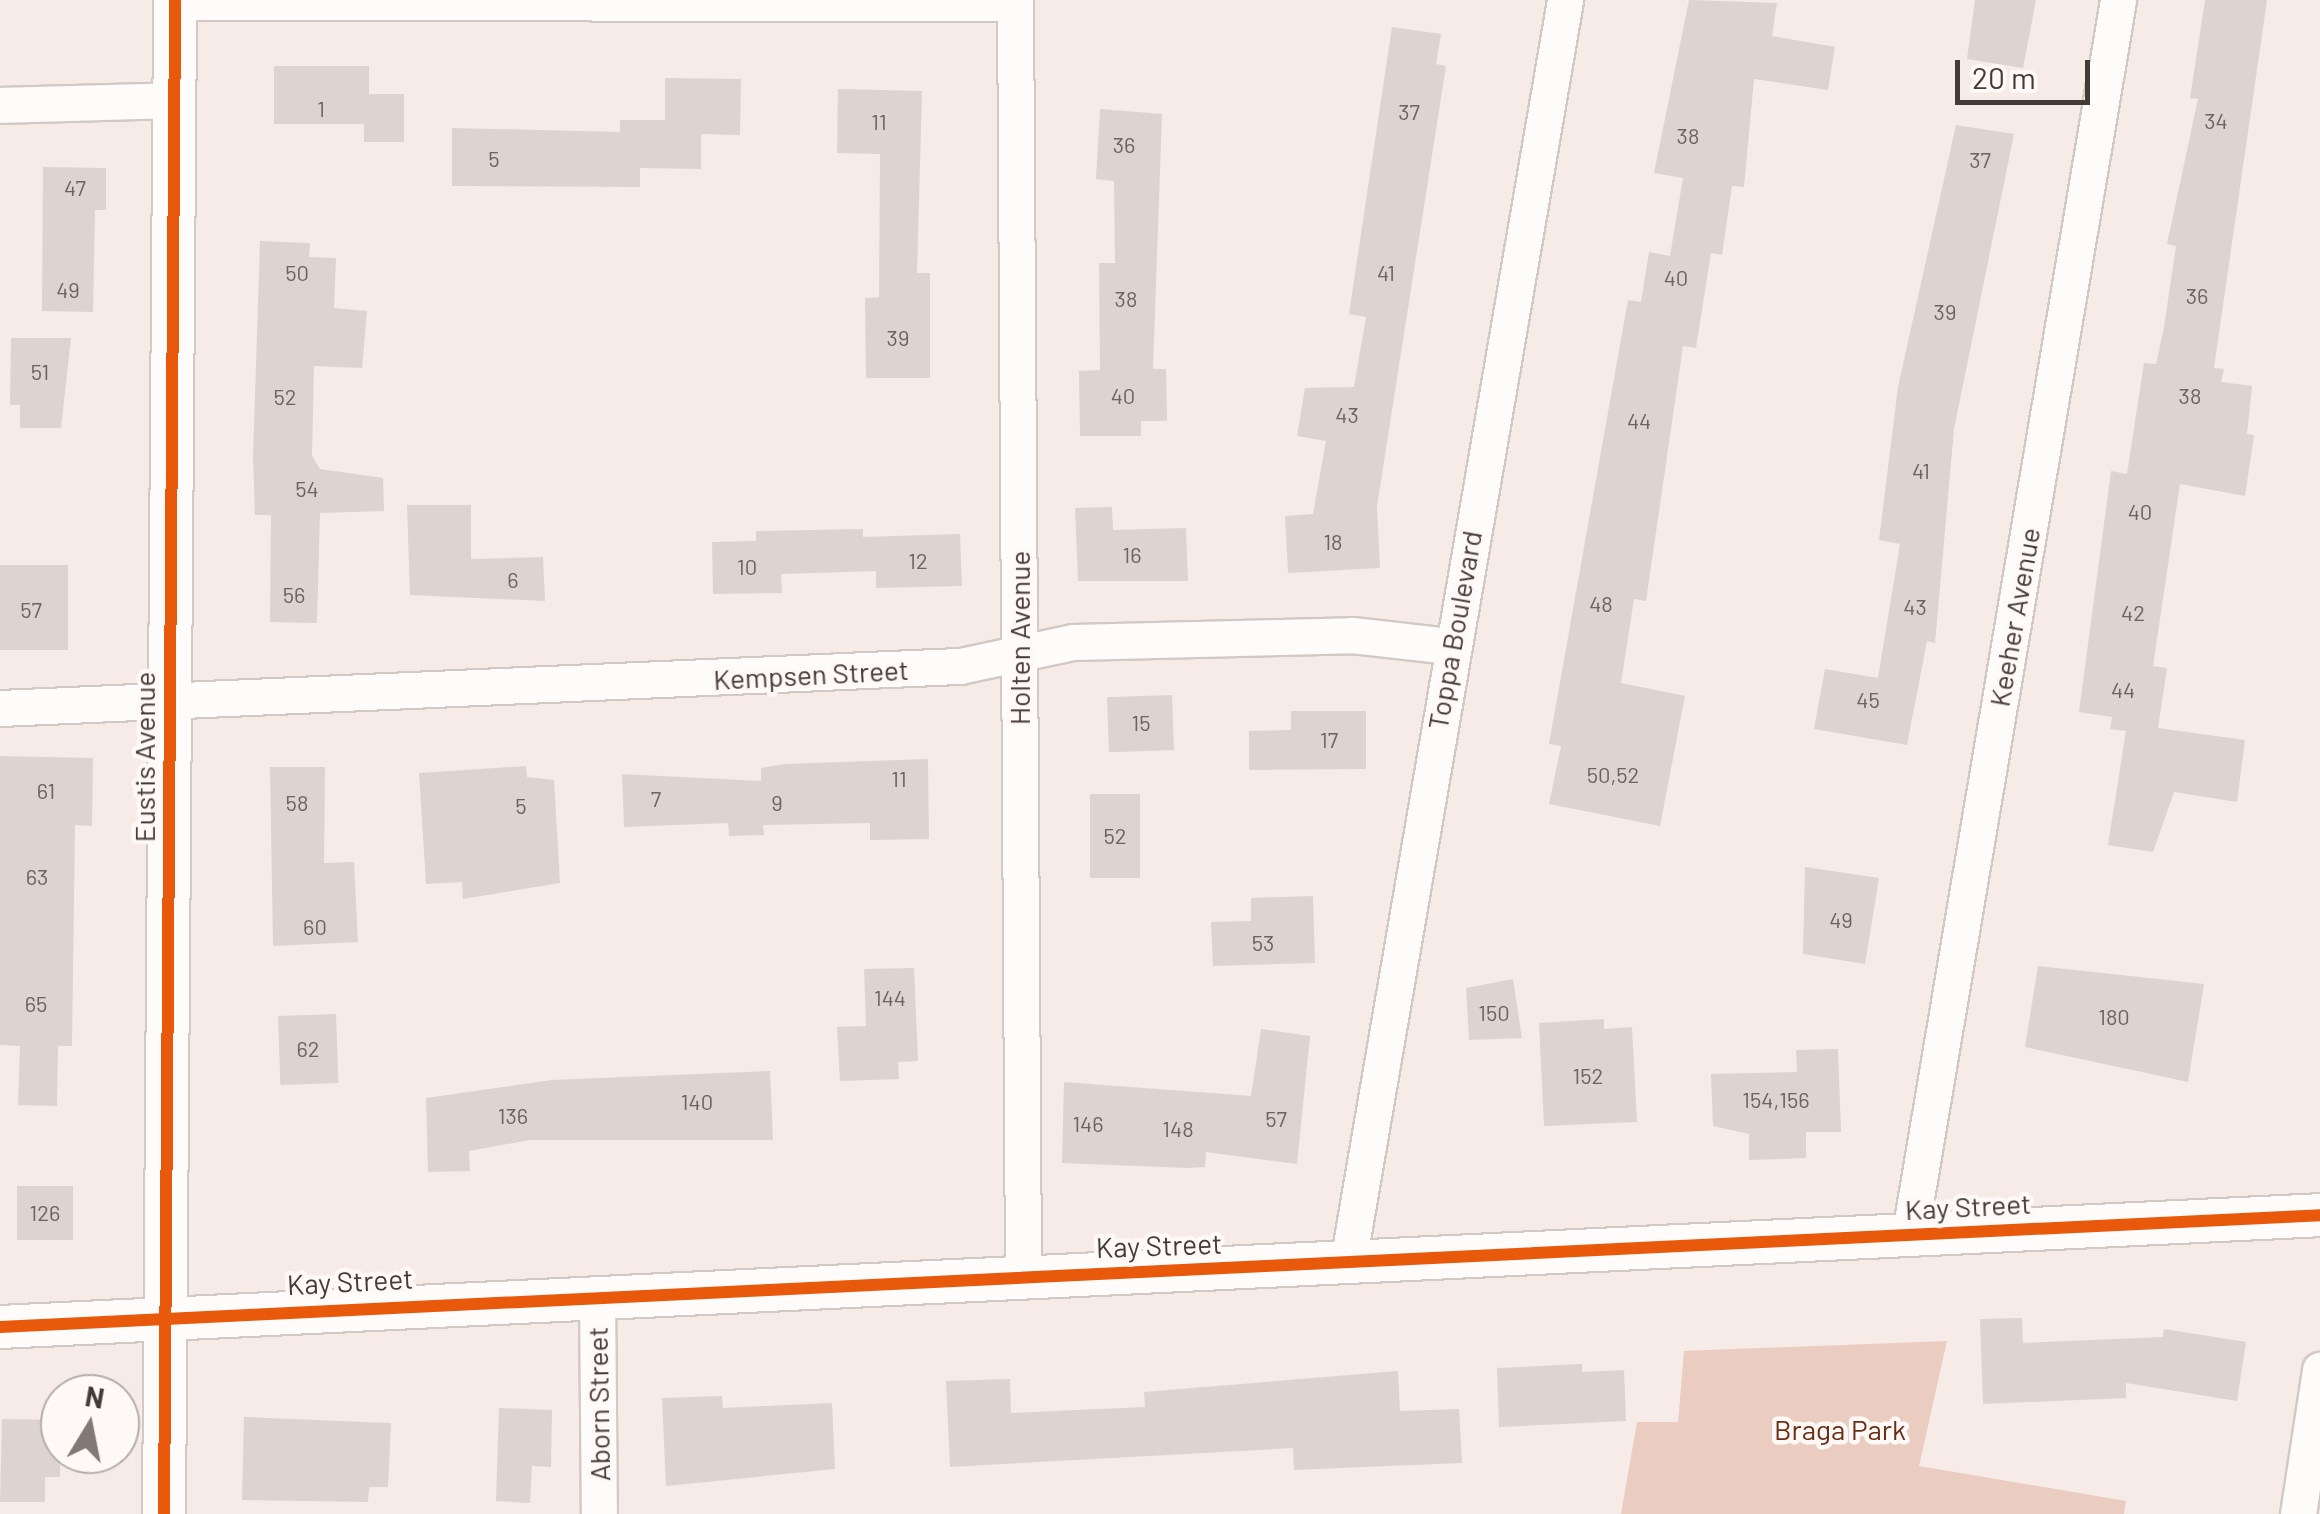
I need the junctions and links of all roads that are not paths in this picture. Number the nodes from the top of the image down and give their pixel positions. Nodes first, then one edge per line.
1 (1565, 0) edge
2 (2118, 0) edge
3 (175, 1) edge
4 (1015, 2) edge
5 (174, 100) junction
6 (0, 105) edge
7 (1450, 646) junction
8 (1018, 654) junction
9 (0, 708) edge
10 (170, 708) junction
11 (2320, 1215) edge
12 (1910, 1234) junction
13 (1348, 1262) junction
14 (1024, 1276) junction
15 (597, 1294) junction
16 (165, 1316) junction
17 (0, 1327) edge
18 (2320, 1370) edge
19 (164, 1514) edge
20 (600, 1514) edge
21 (2298, 1514) edge

1 - 7 street, Toppa Boulevard
2 - 12 street, Keeher Avenue
3 - 4 street
3 - 5 street, Eustis Avenue
4 - 8 street, Holten Avenue
5 - 6 street
5 - 10 street, Eustis Avenue
7 - 8 street, Kempsen Street
7 - 13 street, Toppa Boulevard
8 - 10 street, Kempsen Street
8 - 14 street, Holten Avenue
9 - 10 street, Kempsen Street
10 - 16 street, Eustis Avenue
11 - 12 street, Kay Street
12 - 13 street, Kay Street
13 - 14 street, Kay Street
14 - 15 street, Kay Street
15 - 16 street, Kay Street
15 - 20 street, Aborn Street
16 - 17 street, Kay Street
16 - 19 street, Eustis Avenue
18 - 21 street

